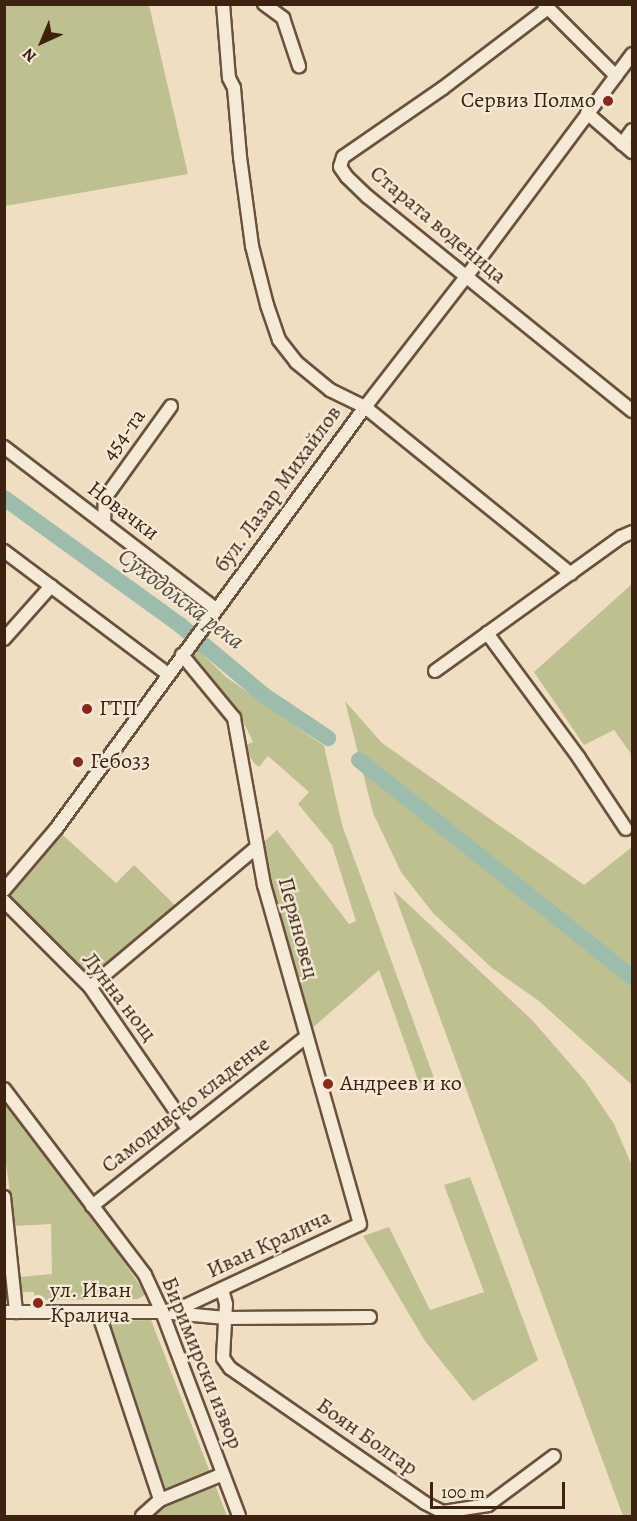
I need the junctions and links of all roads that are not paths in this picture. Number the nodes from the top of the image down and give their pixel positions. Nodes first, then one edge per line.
1 (223, 4) edge
2 (264, 4) edge
3 (546, 6) edge
4 (633, 54) edge
5 (299, 66) dead end
6 (616, 76) junction
7 (587, 113) junction
8 (633, 130) edge
9 (627, 148) edge
10 (466, 276) junction
11 (171, 406) dead end
12 (365, 406) junction
13 (633, 411) edge
14 (4, 447) edge
15 (104, 523) junction
16 (633, 532) edge
17 (4, 551) edge
18 (571, 573) junction
19 (51, 586) junction
20 (216, 609) junction
21 (487, 633) junction
22 (4, 639) edge
23 (184, 653) junction
24 (435, 671) dead end
25 (168, 674) junction
26 (626, 829) dead end
27 (257, 847) junction
28 (4, 870) edge
29 (15, 879) junction
30 (4, 890) edge
31 (4, 901) edge
32 (90, 987) junction
33 (306, 1037) junction
34 (4, 1089) edge
35 (188, 1129) junction
36 (4, 1197) edge
37 (92, 1206) junction
38 (360, 1224) joint
39 (222, 1289) junction
40 (10, 1312) edge
41 (98, 1312) junction
42 (162, 1312) junction
43 (370, 1317) dead end
44 (226, 1318) junction
45 (554, 1456) dead end
46 (223, 1474) junction
47 (160, 1500) junction
48 (141, 1516) edge
49 (239, 1516) edge

1 - 12 street
2 - 5 street
3 - 6 street
3 - 10 street, Старата воденица
4 - 6 street, бул. Лазар Михайлов
6 - 7 street, бул. Лазар Михайлов
7 - 9 street
7 - 10 street, бул. Лазар Михайлов
8 - 9 street
10 - 12 street, бул. Лазар Михайлов
10 - 13 street, Старата воденица
11 - 15 street, 454-та
12 - 18 street
12 - 20 street, бул. Лазар Михайлов
14 - 15 street, Новачки
15 - 20 street, Новачки
16 - 18 street
17 - 19 street
18 - 21 street
19 - 22 street
19 - 25 street
20 - 23 street, бул. Лазар Михайлов
21 - 24 street
21 - 26 street
23 - 25 street, бул. Лазар Михайлов
23 - 27 street, Перяновец
25 - 29 street, бул. Лазар Михайлов
27 - 32 street
27 - 33 street, Перяновец
28 - 29 street
29 - 30 street, бул. Лазар Михайлов
31 - 32 street, Лунна нощ
32 - 35 street, Лунна нощ
33 - 35 street, Самодивско кладенче
33 - 38 street, Перяновец
34 - 37 street, Биримирски извор
35 - 37 street, Самодивско кладенче
36 - 40 street
37 - 42 street, Биримирски извор
38 - 39 street, Иван Кралича
39 - 42 street, Иван Кралича
39 - 44 street, Боян Болгар
40 - 41 street, Иван Кралича
41 - 42 street, Иван Кралича
41 - 47 street
42 - 44 street, Иван Кралича
42 - 46 street, Биримирски извор
43 - 44 street, Иван Кралича
44 - 45 street, Боян Болгар
46 - 47 street
46 - 49 street, Биримирски извор
47 - 48 street

